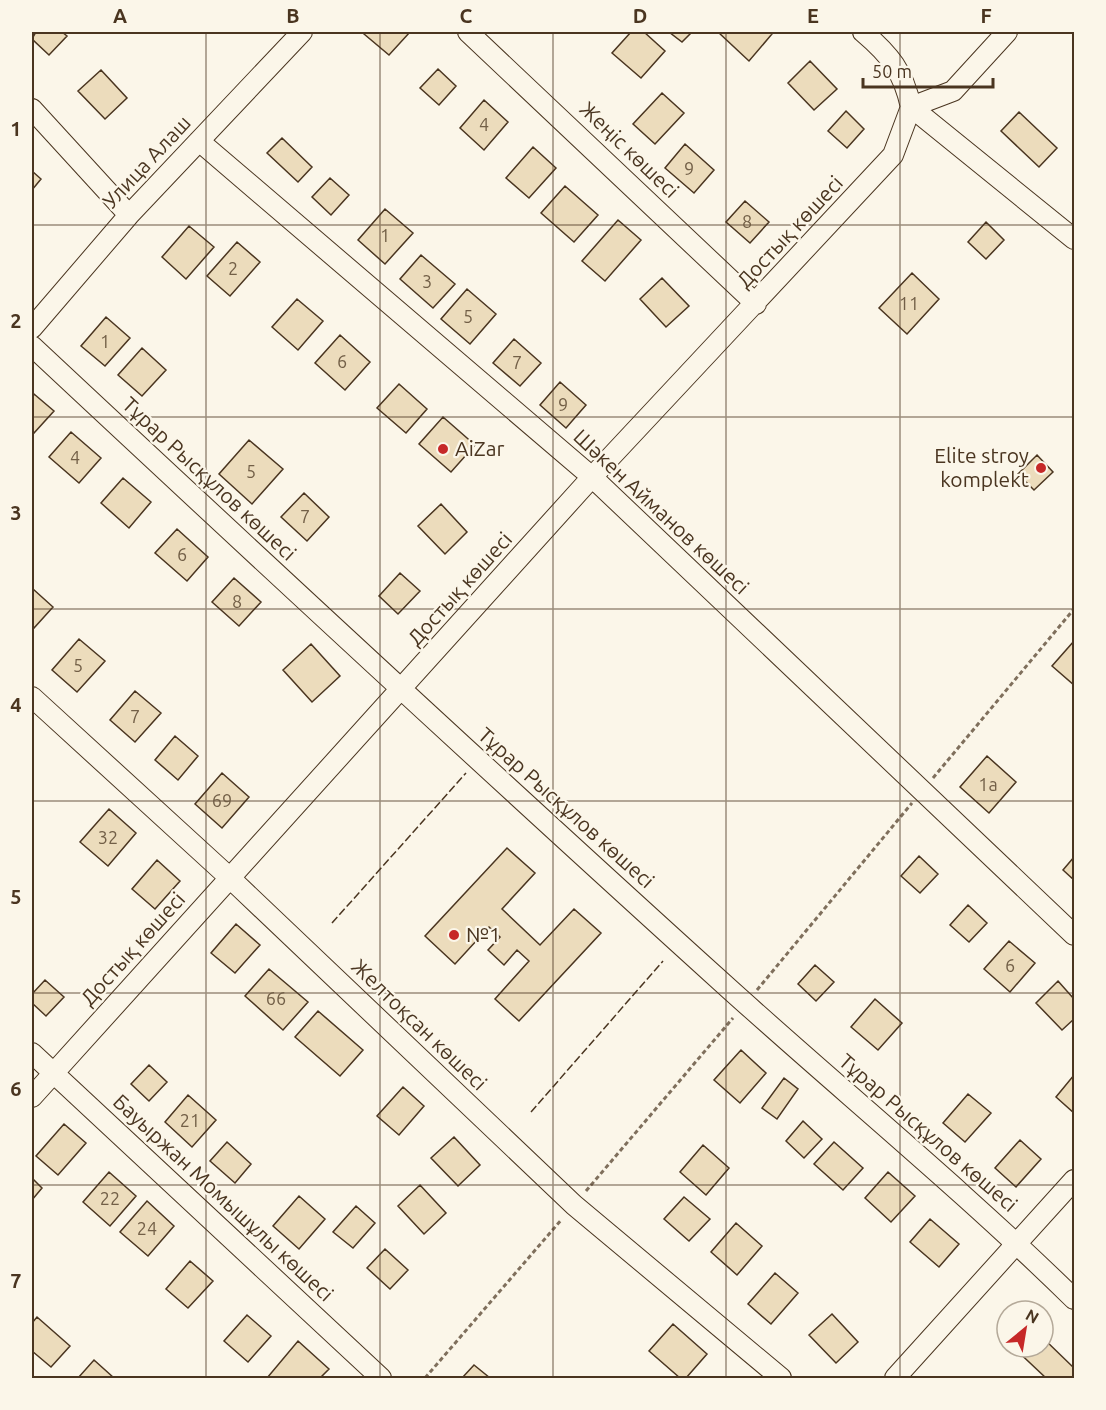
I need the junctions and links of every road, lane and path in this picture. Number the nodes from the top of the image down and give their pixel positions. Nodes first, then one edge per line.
1 (302, 32) edge
2 (468, 32) edge
3 (863, 32) edge
4 (1007, 32) edge
5 (911, 107) junction
6 (32, 109) edge
7 (199, 141) junction
8 (129, 215) junction
9 (1074, 239) edge
10 (756, 304) junction
11 (32, 328) edge
12 (32, 346) edge
13 (592, 477) junction
14 (400, 691) junction
15 (32, 697) edge
16 (230, 878) junction
17 (1074, 935) edge
18 (32, 1053) edge
19 (54, 1073) junction
20 (32, 1097) edge
21 (1074, 1180) edge
22 (1017, 1244) junction
23 (1074, 1299) edge
24 (381, 1378) edge
25 (781, 1378) edge
26 (894, 1378) edge

1 - 7 street, Улица Алаш
2 - 10 street, Жеңіс көшесі
3 - 5 street
4 - 5 street
5 - 9 street
5 - 10 street, Достық көшесі
6 - 8 street
7 - 8 street, Улица Алаш
7 - 13 street, Шәкен Айманов көшесі
8 - 11 street, Улица Алаш
10 - 13 street, Достық көшесі
12 - 14 street, Тұрар Рысқұлов көшесі
13 - 14 street, Достық көшесі
13 - 17 street, Шәкен Айманов көшесі
14 - 16 street, Достық көшесі
14 - 22 street, Тұрар Рысқұлов көшесі
15 - 16 street, Желтоқсан көшесі
16 - 19 street, Достық көшесі
16 - 25 street, Желтоқсан көшесі
18 - 19 street, Бауыржан Момышұлы көшесі
19 - 20 street, Достық көшесі
19 - 24 street, Бауыржан Момышұлы көшесі
21 - 22 street
22 - 23 street, Тұрар Рысқұлов көшесі
22 - 26 street

